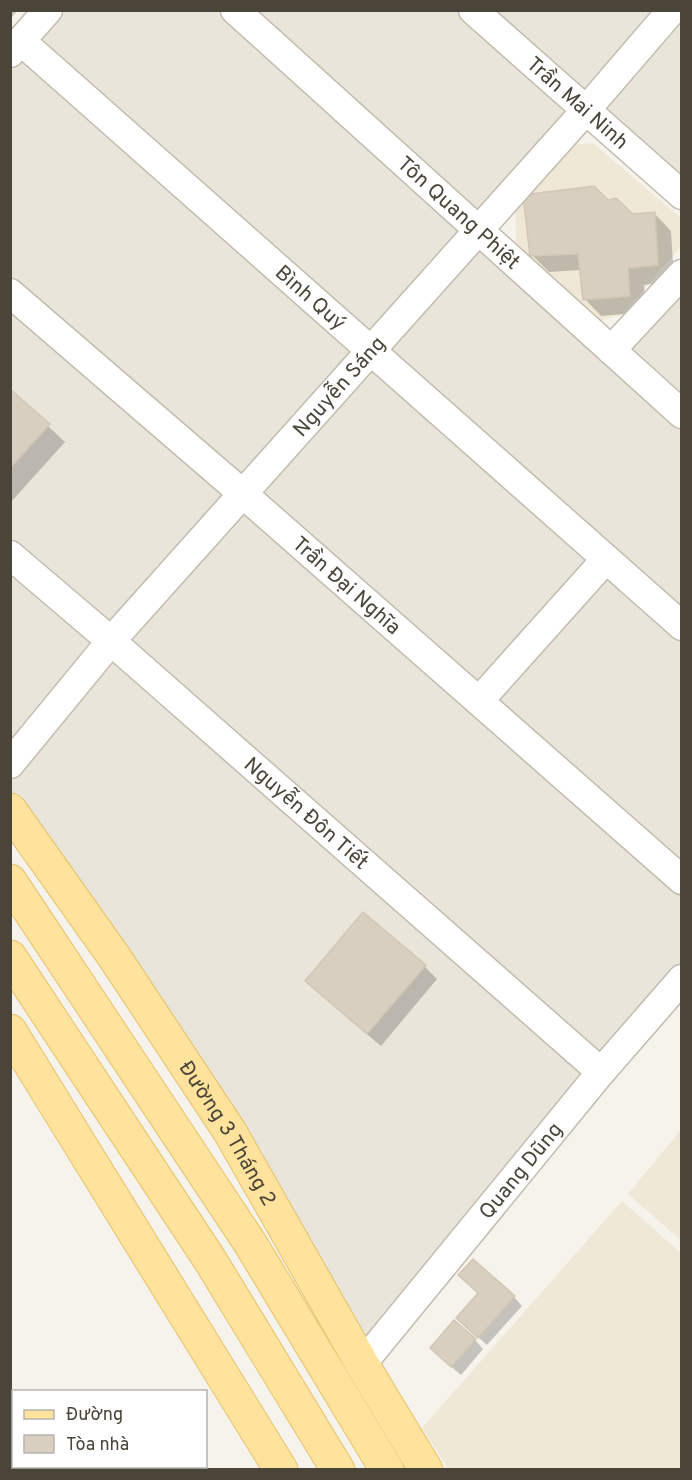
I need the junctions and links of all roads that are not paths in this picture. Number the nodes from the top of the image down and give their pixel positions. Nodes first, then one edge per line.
1 (48, 10) edge
2 (235, 10) edge
3 (473, 10) edge
4 (672, 10) edge
5 (16, 47) edge
6 (586, 110) junction
7 (681, 195) edge
8 (478, 230) junction
9 (681, 274) edge
10 (10, 293) edge
11 (611, 350) junction
12 (371, 351) junction
13 (681, 414) edge
14 (242, 493) junction
15 (10, 555) edge
16 (606, 559) junction
17 (681, 626) edge
18 (111, 641) junction
19 (479, 701) junction
20 (10, 764) edge
21 (10, 810) edge
22 (681, 879) edge
23 (10, 881) edge
24 (10, 957) edge
25 (681, 979) edge
26 (10, 1031) edge
27 (602, 1072) junction
28 (362, 1364) junction
29 (280, 1470) edge
30 (338, 1470) edge
31 (387, 1470) edge
32 (426, 1470) edge

1 - 5 street
2 - 8 street, Tôn Quang Phiệt
3 - 6 street, Trần Mai Ninh
4 - 6 street, Nguyễn Sáng
5 - 12 street, Bình Quý
6 - 7 street, Trần Mai Ninh
6 - 8 street, Nguyễn Sáng
8 - 11 street, Tôn Quang Phiệt
8 - 12 street, Nguyễn Sáng
9 - 11 street
10 - 14 street, Trần Đại Nghĩa
11 - 13 street, Tôn Quang Phiệt
12 - 14 street, Nguyễn Sáng
12 - 16 street, Bình Quý
14 - 18 street, Nguyễn Sáng
14 - 19 street, Trần Đại Nghĩa
15 - 18 street, Nguyễn Đôn Tiết
16 - 17 street, Bình Quý
16 - 19 street
18 - 20 street, Nguyễn Sáng
18 - 27 street, Nguyễn Đôn Tiết
19 - 22 street, Trần Đại Nghĩa
21 - 28 main road, Đường 3 Tháng 2
23 - 31 main road, Đường 3 Tháng 2
24 - 30 main road
25 - 27 street, Quang Dũng
26 - 29 main road
27 - 28 street, Quang Dũng
28 - 32 main road, Đường 3 Tháng 2

